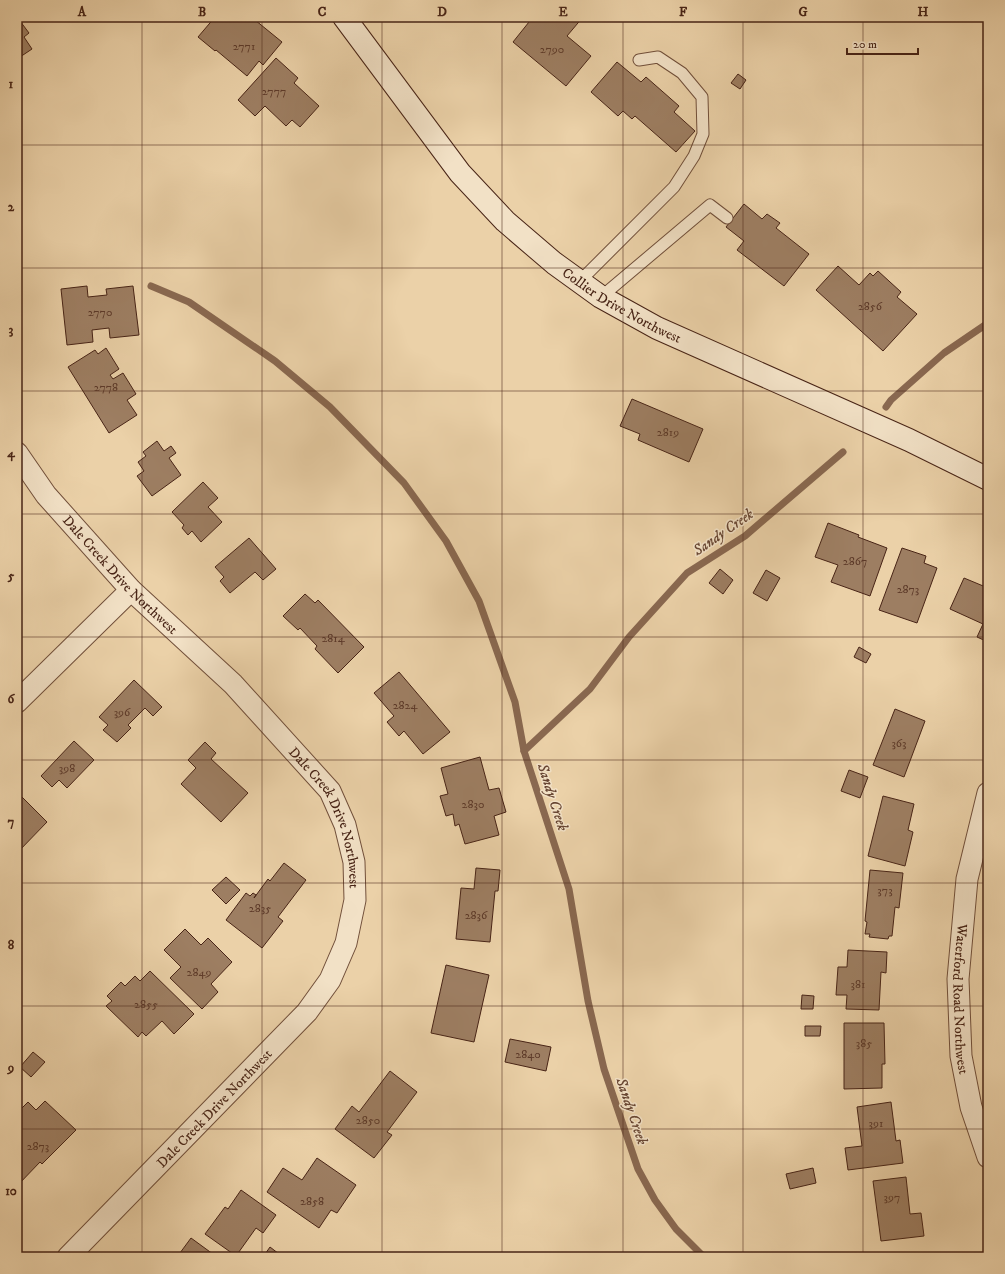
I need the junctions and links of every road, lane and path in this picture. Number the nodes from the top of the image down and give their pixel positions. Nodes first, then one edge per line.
1 (344, 17) edge
2 (639, 60) dead end
3 (727, 218) dead end
4 (580, 282) junction
5 (601, 297) junction
6 (17, 453) edge
7 (988, 479) edge
8 (131, 590) junction
9 (17, 702) edge
10 (988, 793) edge
11 (988, 1157) edge
12 (68, 1257) edge

1 - 4 main road, Collier Drive Northwest
2 - 4 lane
3 - 5 lane
4 - 5 main road, Collier Drive Northwest
5 - 7 main road, Collier Drive Northwest
6 - 8 street, Dale Creek Drive Northwest
8 - 9 street
8 - 12 street, Dale Creek Drive Northwest
10 - 11 street, Waterford Road Northwest

